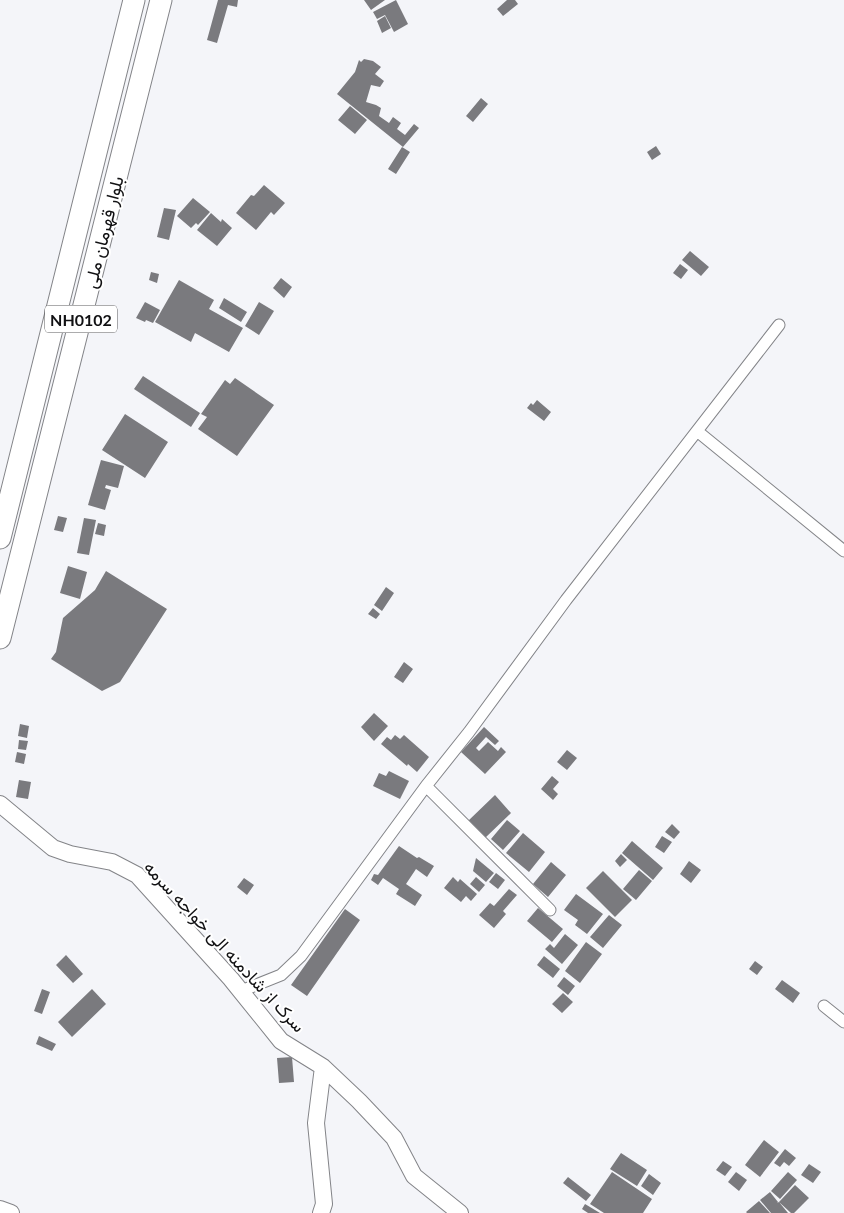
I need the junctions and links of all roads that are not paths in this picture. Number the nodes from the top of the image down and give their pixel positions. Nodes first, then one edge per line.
1 (134, 0) edge
2 (160, 0) edge
3 (779, 325) dead end
4 (697, 431) junction
5 (0, 538) edge
6 (844, 551) edge
7 (4, 602) edge
8 (0, 638) edge
9 (426, 786) junction
10 (0, 804) edge
11 (550, 910) dead end
12 (241, 991) junction
13 (824, 1006) dead end
14 (844, 1022) edge
15 (323, 1067) junction
16 (0, 1209) edge
17 (11, 1213) edge
18 (321, 1213) edge
19 (460, 1213) edge

1 - 5 highway, بلوار قهرمان ملی / NH0102
2 - 7 highway, بلوار قهرمان ملی / NH0102
3 - 4 street
4 - 6 street
4 - 9 street
7 - 8 highway, بلوار قهرمان ملی / NH0102
9 - 11 street
9 - 12 street
10 - 12 street, سرک از شادمنه الی خواجه سرمه
12 - 15 street, سرک از شادمنه الی خواجه سرمه
13 - 14 street
15 - 18 street
15 - 19 street, سرک از شادمنه الی خواجه سرمه
16 - 17 street

